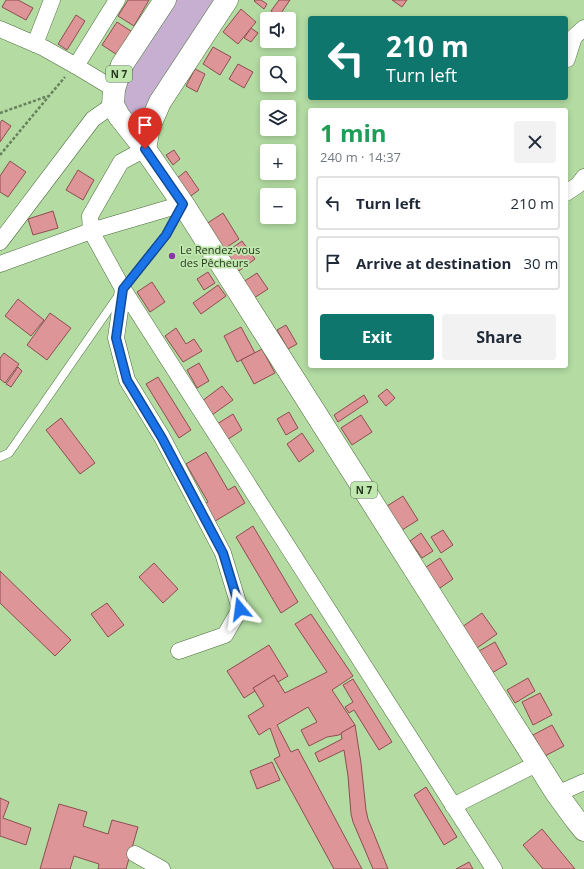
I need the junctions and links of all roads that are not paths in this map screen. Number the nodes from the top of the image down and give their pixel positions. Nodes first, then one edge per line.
1 (52, 0) edge
2 (118, 0) edge
3 (165, 0) edge
4 (227, 0) edge
5 (584, 28) edge
6 (0, 29) edge
7 (35, 44) junction
8 (568, 56) edge
9 (76, 66) junction
10 (113, 97) junction
11 (145, 149) junction
12 (584, 177) edge
13 (568, 192) edge
14 (183, 204) junction
15 (91, 231) junction
16 (0, 242) edge
17 (0, 264) edge
18 (123, 289) junction
19 (0, 457) edge
20 (178, 651) dead end
21 (538, 764) junction
22 (584, 782) edge
23 (557, 794) junction
24 (453, 806) junction
25 (584, 830) edge
26 (135, 854) dead end
27 (162, 869) edge
28 (494, 869) edge

1 - 7 street
2 - 9 street
3 - 10 main road, N 7
4 - 11 main road
5 - 8 street
6 - 7 street
7 - 9 street
9 - 10 street
10 - 11 main road, N 7
10 - 16 street
11 - 14 main road, N 7
11 - 15 street
12 - 13 street
14 - 15 street
14 - 18 lane
14 - 21 main road, N 7
15 - 17 street
15 - 18 street
18 - 19 lane
18 - 20 street
18 - 24 street
21 - 23 main road, N 7
21 - 24 street
22 - 23 street
23 - 25 main road, N 7
24 - 28 street
26 - 27 street

